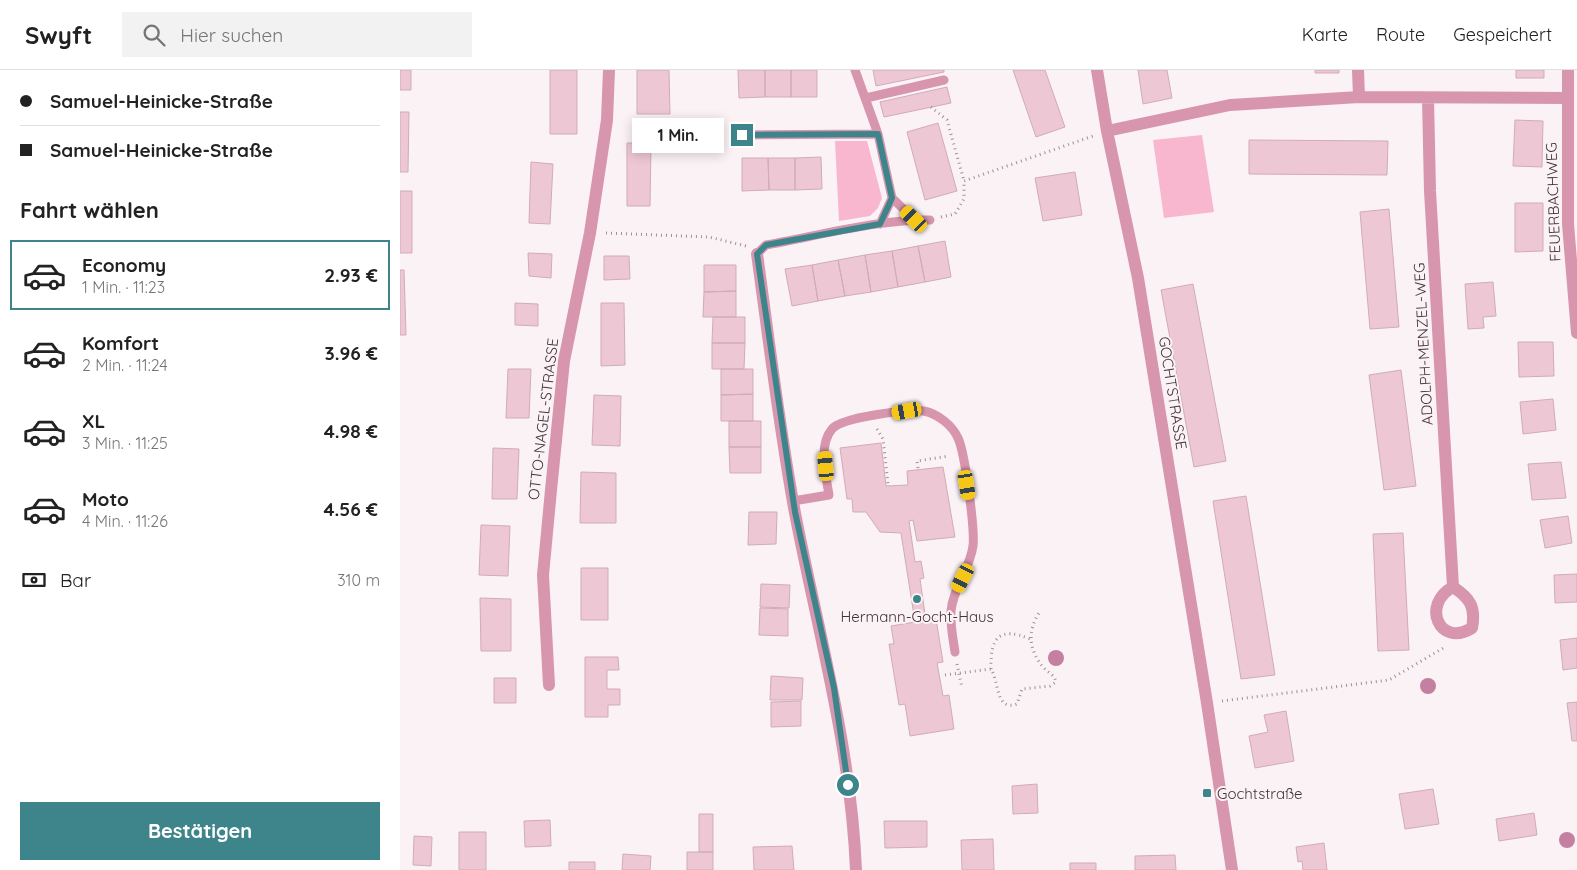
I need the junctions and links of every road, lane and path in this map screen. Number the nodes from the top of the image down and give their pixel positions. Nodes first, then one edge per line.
1 (608, 70) edge
2 (855, 70) edge
3 (1097, 70) edge
4 (1358, 70) edge
5 (1568, 70) edge
6 (944, 80) dead end
7 (866, 98) junction
8 (1359, 98) junction
9 (1567, 98) junction
10 (1428, 99) junction
11 (931, 107) dead end
12 (1108, 131) junction
13 (878, 134) junction
14 (742, 135) dead end
15 (964, 181) junction
16 (892, 198) junction
17 (914, 219) junction
18 (930, 220) joint
19 (880, 224) junction
20 (590, 233) junction
21 (757, 254) junction
22 (1577, 333) edge
23 (872, 417) junction
24 (962, 454) junction
25 (918, 468) dead end
26 (888, 484) dead end
27 (793, 501) junction
28 (1453, 587) dead end
29 (1039, 613) dead end
30 (1030, 639) junction
31 (1452, 643) dead end
32 (955, 652) joint
33 (991, 669) junction
34 (959, 673) junction
35 (945, 676) dead end
36 (549, 686) dead end
37 (962, 688) dead end
38 (1207, 703) junction
39 (856, 870) edge
40 (1232, 870) edge

1 - 20 street, OTTO-NAGEL-STRASSE
2 - 7 lane
3 - 12 street, GOCHTSTRASSE
4 - 8 street
5 - 9 street, FEUERBACHWEG
6 - 7 lane
7 - 13 lane
8 - 10 street
8 - 12 street
9 - 10 street
9 - 22 street, FEUERBACHWEG
10 - 28 street, ADOLPH-MENZEL-WEG
11 - 15 path
12 - 15 path
12 - 38 street, GOCHTSTRASSE
13 - 14 lane
13 - 16 lane
15 - 18 path
16 - 17 lane
16 - 19 lane
17 - 18 lane
17 - 19 lane
19 - 21 lane
20 - 21 path
20 - 36 street, OTTO-NAGEL-STRASSE
21 - 27 street
23 - 24 lane
23 - 26 path
23 - 27 lane
24 - 25 path
24 - 32 lane
27 - 39 street
29 - 30 path
30 - 33 path
30 - 33 path
31 - 38 path
32 - 34 path
33 - 34 path
34 - 35 path
34 - 37 path
38 - 40 street, GOCHTSTRASSE

